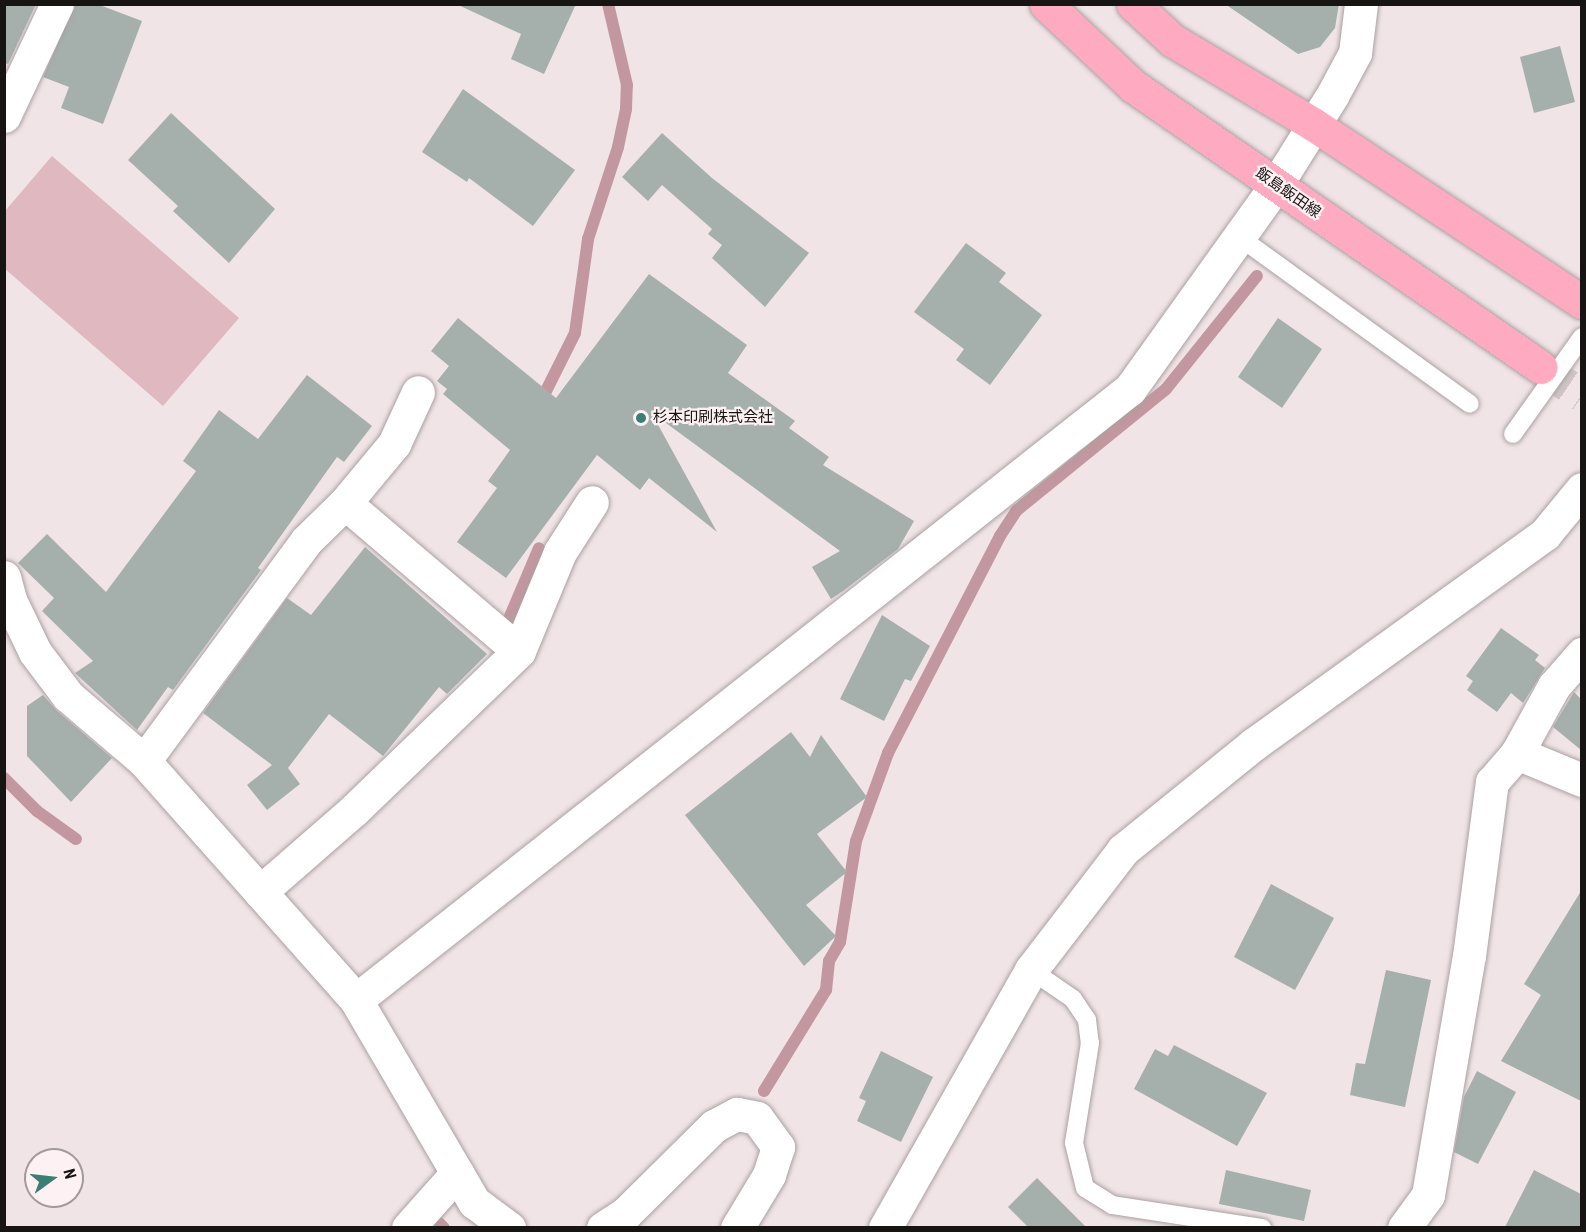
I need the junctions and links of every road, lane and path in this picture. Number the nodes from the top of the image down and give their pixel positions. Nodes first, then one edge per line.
1 (57, 4) edge
2 (1046, 4) edge
3 (1132, 4) edge
4 (1361, 4) edge
5 (4, 116) edge
6 (1313, 124) junction
7 (1276, 185) junction
8 (1238, 236) junction
9 (1581, 302) edge
10 (1581, 337) edge
11 (1541, 367) tunnel mouth
12 (418, 393) dead end
13 (1470, 404) dead end
14 (1513, 434) dead end
15 (1581, 489) edge
16 (592, 502) dead end
17 (345, 503) junction
18 (4, 577) edge
19 (519, 651) junction
20 (1581, 654) edge
21 (1517, 753) junction
22 (144, 761) junction
23 (1581, 780) edge
24 (260, 892) junction
25 (1031, 970) junction
26 (356, 1000) junction
27 (457, 1173) junction
28 (408, 1227) edge
29 (509, 1227) edge
30 (603, 1227) edge
31 (737, 1227) edge
32 (885, 1227) edge
33 (1262, 1227) edge
34 (1404, 1227) edge

1 - 5 street
2 - 7 main road, 飯島飯田線
3 - 6 main road
4 - 6 street
6 - 7 street
6 - 9 main road
7 - 8 street
7 - 11 main road, 飯島飯田線
8 - 13 lane
8 - 26 street
10 - 14 lane
12 - 17 street
15 - 25 street
16 - 19 street
17 - 19 street
17 - 22 street
18 - 22 street
19 - 24 street
20 - 21 street
21 - 23 street
21 - 34 street
22 - 24 street
24 - 26 street
25 - 32 street
25 - 33 lane
26 - 27 street
27 - 28 street
27 - 29 street
30 - 31 street

